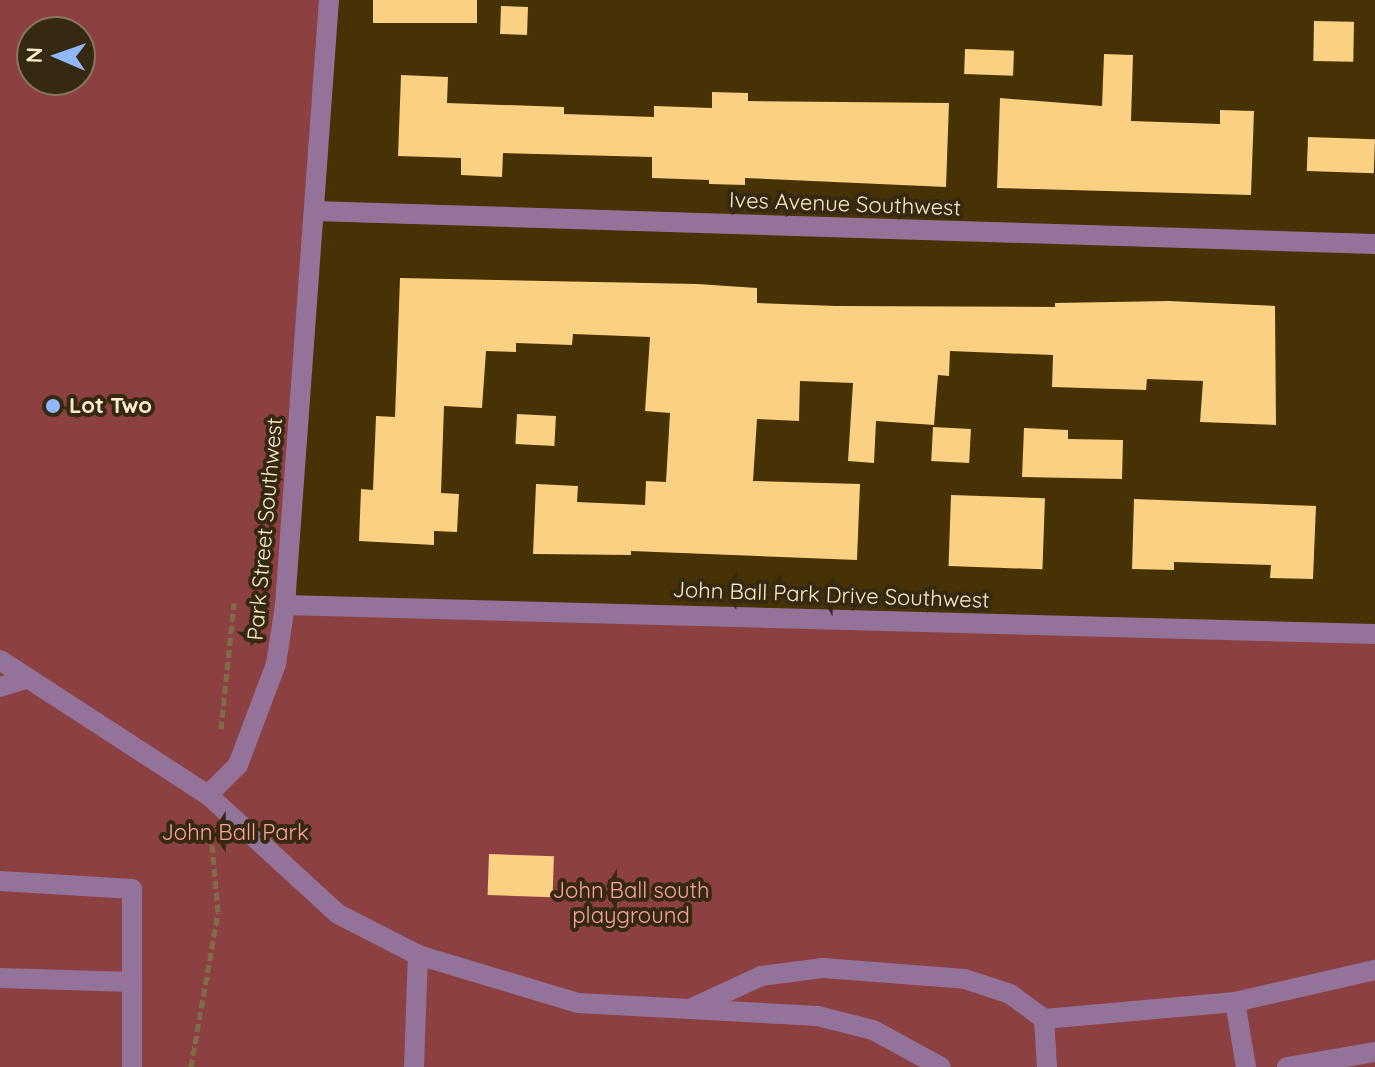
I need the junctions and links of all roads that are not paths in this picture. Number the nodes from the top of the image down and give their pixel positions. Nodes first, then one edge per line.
1 (329, 0) edge
2 (314, 211) junction
3 (1375, 244) edge
4 (285, 605) junction
5 (1375, 634) edge
6 (0, 660) edge
7 (29, 678) junction
8 (0, 687) edge
9 (208, 795) junction
10 (0, 881) edge
11 (418, 955) junction
12 (1375, 970) edge
13 (0, 978) edge
14 (132, 982) junction
15 (1235, 1002) junction
16 (694, 1007) junction
17 (1044, 1019) junction
18 (1375, 1052) edge
19 (132, 1067) edge
20 (414, 1067) edge
21 (941, 1067) edge
22 (1047, 1067) edge
23 (1246, 1067) edge
24 (1287, 1067) edge

1 - 2 street, Park Street Southwest
2 - 3 street, Ives Avenue Southwest
2 - 4 street, Park Street Southwest
4 - 5 street, John Ball Park Drive Southwest
4 - 9 street, Park Street Southwest
6 - 7 street
7 - 8 street
7 - 9 street
9 - 11 street
10 - 14 street
11 - 16 street
11 - 20 street
12 - 15 street
13 - 14 street
14 - 19 street
15 - 17 street
15 - 23 street
16 - 17 street
16 - 21 street
17 - 22 street
18 - 24 street

